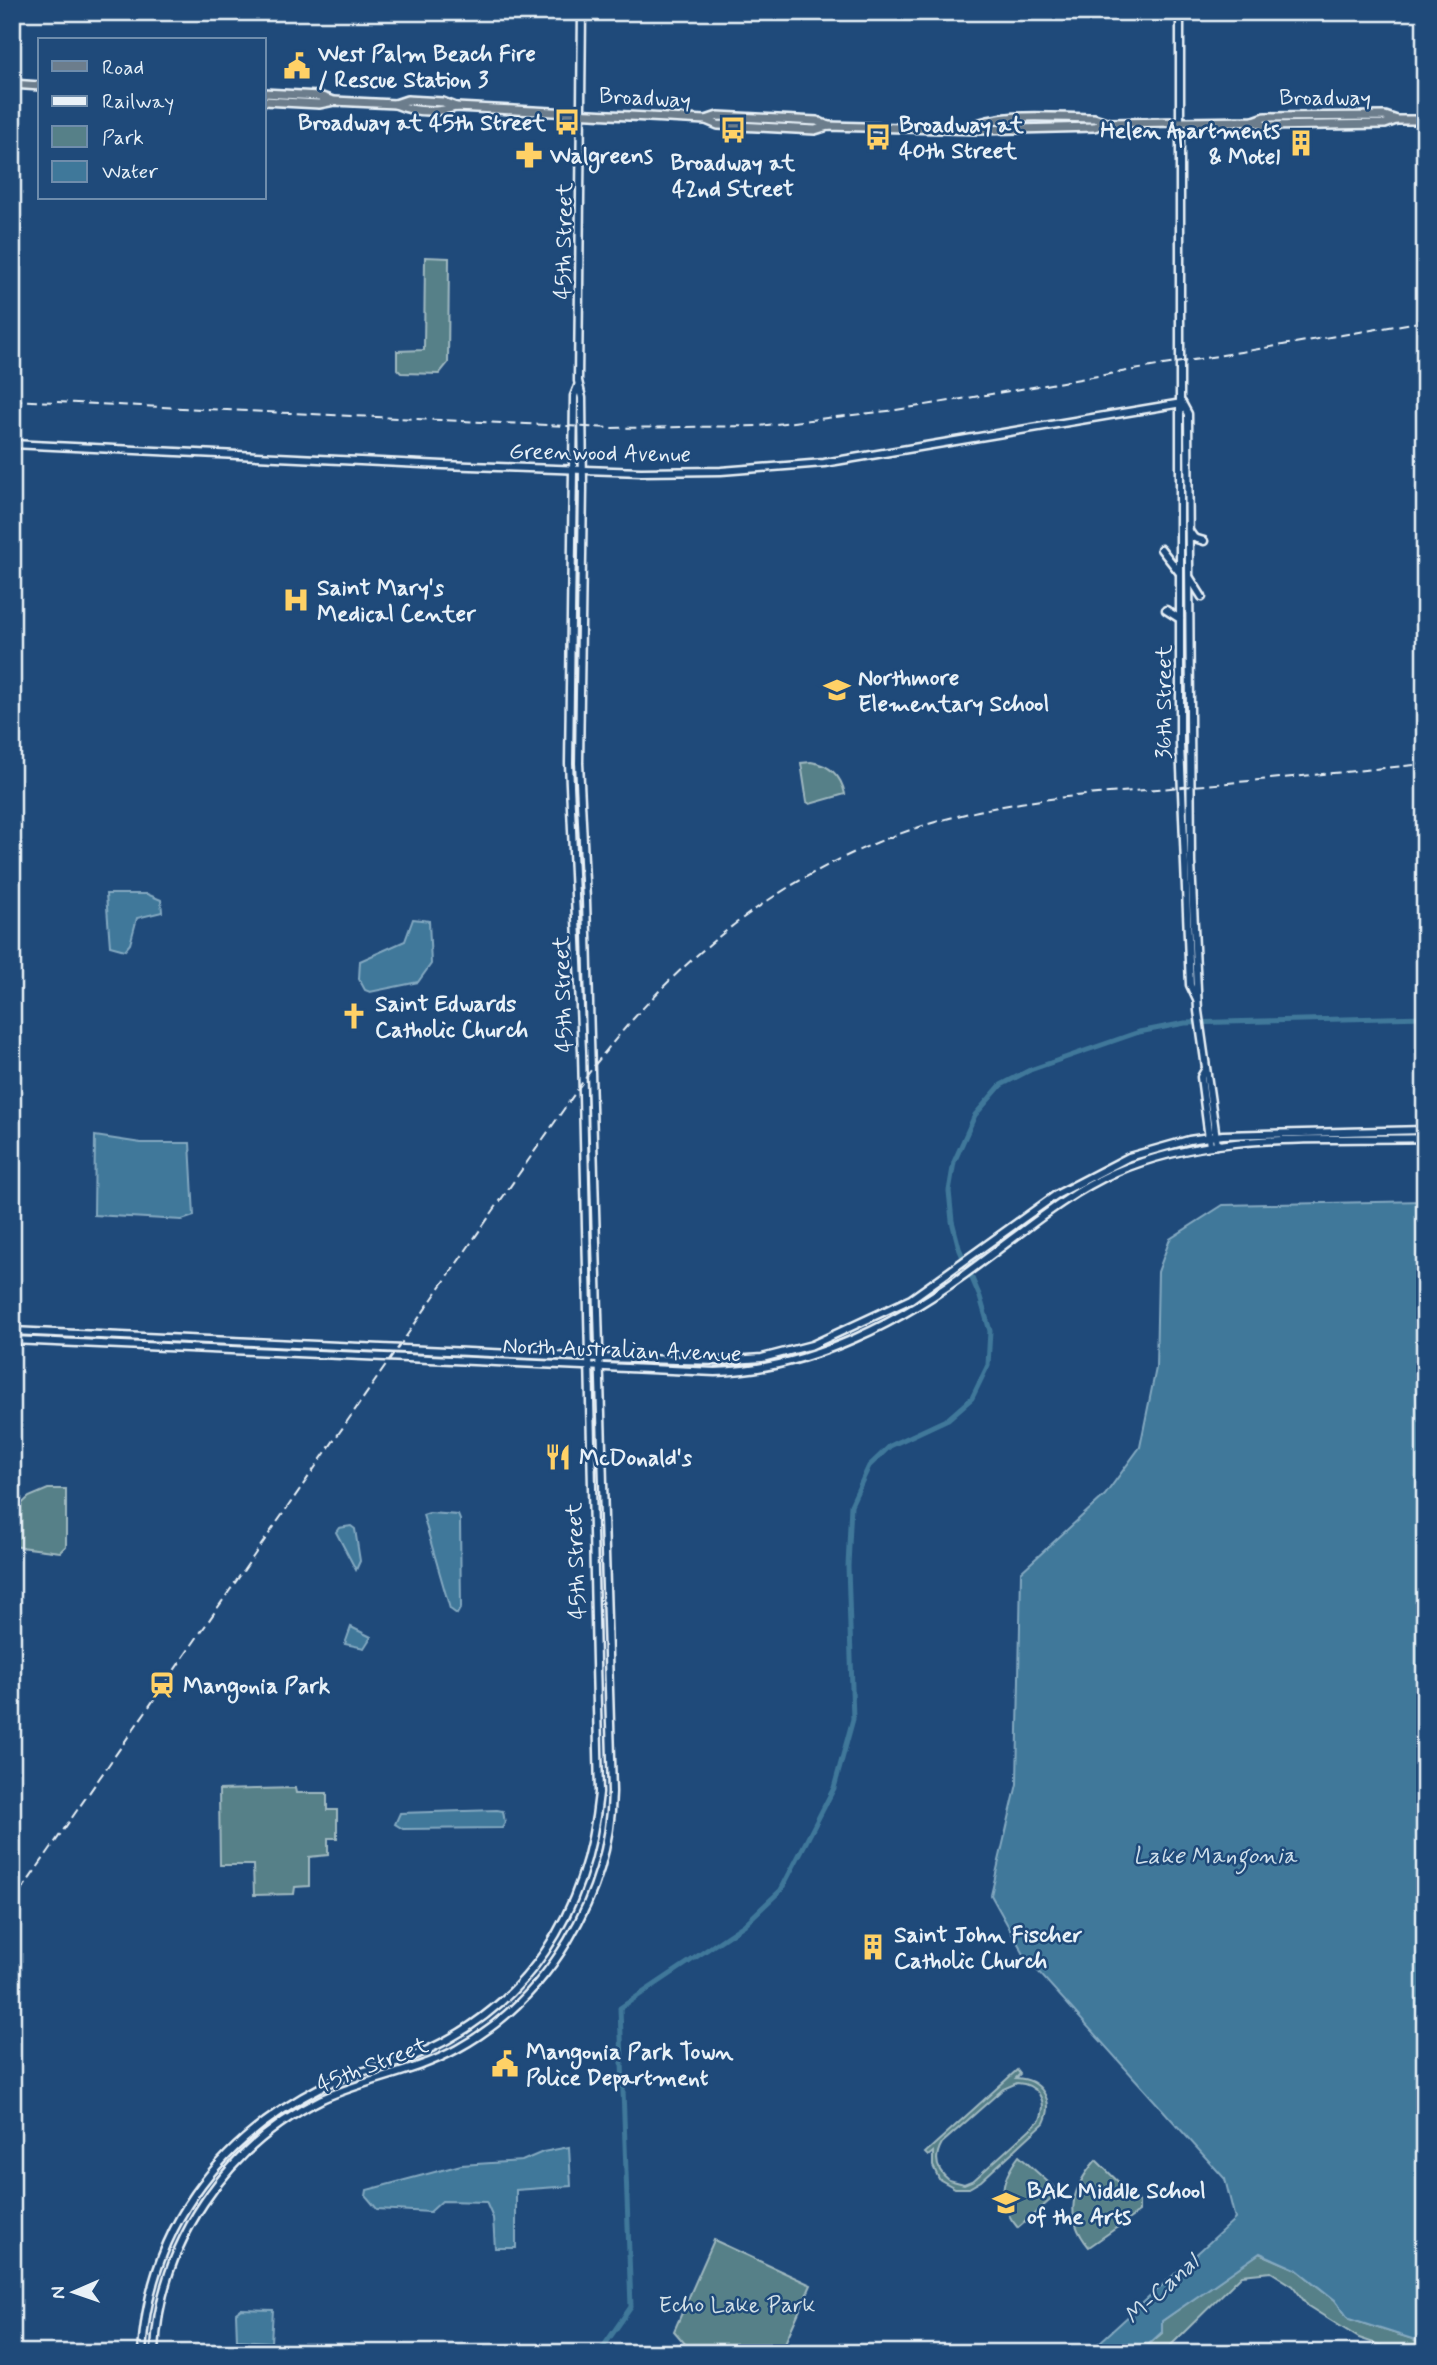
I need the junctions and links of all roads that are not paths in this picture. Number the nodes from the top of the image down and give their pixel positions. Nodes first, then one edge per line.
1 (582, 12) edge
2 (1180, 12) edge
3 (12, 84) edge
4 (38, 86) edge
5 (266, 93) edge
6 (266, 101) edge
7 (334, 101) junction
8 (582, 113) junction
9 (1425, 120) edge
10 (1181, 121) junction
11 (1182, 403) junction
12 (12, 444) edge
13 (579, 470) junction
14 (1189, 531) junction
15 (1204, 541) dead end
16 (1161, 549) dead end
17 (1180, 572) junction
18 (1189, 577) junction
19 (1202, 597) dead end
20 (1166, 610) dead end
21 (1180, 619) junction
22 (1197, 1000) junction
23 (1425, 1130) edge
24 (1212, 1136) junction
25 (1425, 1138) edge
26 (1214, 1146) junction
27 (12, 1331) edge
28 (12, 1340) edge
29 (277, 1343) junction
30 (277, 1352) junction
31 (588, 1357) junction
32 (599, 1358) junction
33 (588, 1366) junction
34 (599, 1366) junction
35 (155, 2276) junction
36 (164, 2292) junction
37 (142, 2353) edge
38 (155, 2353) edge

1 - 8 main road, 45th Street
2 - 10 main road, 36th Street
3 - 4 main road
5 - 7 main road, Broadway
6 - 7 main road, Broadway
7 - 8 main road, Broadway
8 - 10 main road, Broadway
8 - 13 main road, 45th Street
9 - 10 main road, Broadway
10 - 11 main road, 36th Street
11 - 13 main road, Greenwood Avenue
11 - 14 main road, 36th Street
11 - 17 main road, 36th Street
12 - 13 main road, Greenwood Avenue
13 - 31 main road, 45th Street
13 - 32 main road, 45th Street
14 - 15 main road
14 - 18 main road, 36th Street
16 - 17 main road
17 - 21 main road, 36th Street
18 - 19 main road
18 - 22 main road, 36th Street
20 - 21 main road
21 - 22 main road, 36th Street
22 - 24 main road, 36th Street
23 - 24 main road, North Australian Avenue
24 - 26 main road, 36th Street
24 - 32 main road, North Australian Avenue
25 - 26 main road, North Australian Avenue
26 - 34 main road, North Australian Avenue
27 - 29 main road, North Australian Avenue
28 - 30 main road, North Australian Avenue
29 - 30 main road
29 - 31 main road, North Australian Avenue
30 - 33 main road, North Australian Avenue
31 - 32 main road, North Australian Avenue
31 - 33 main road, 45th Street
32 - 34 main road, 45th Street
33 - 34 main road, North Australian Avenue
33 - 35 main road, 45th Street
34 - 36 main road, 45th Street
35 - 36 main road
35 - 37 main road, 45th Street
36 - 38 main road, 45th Street

